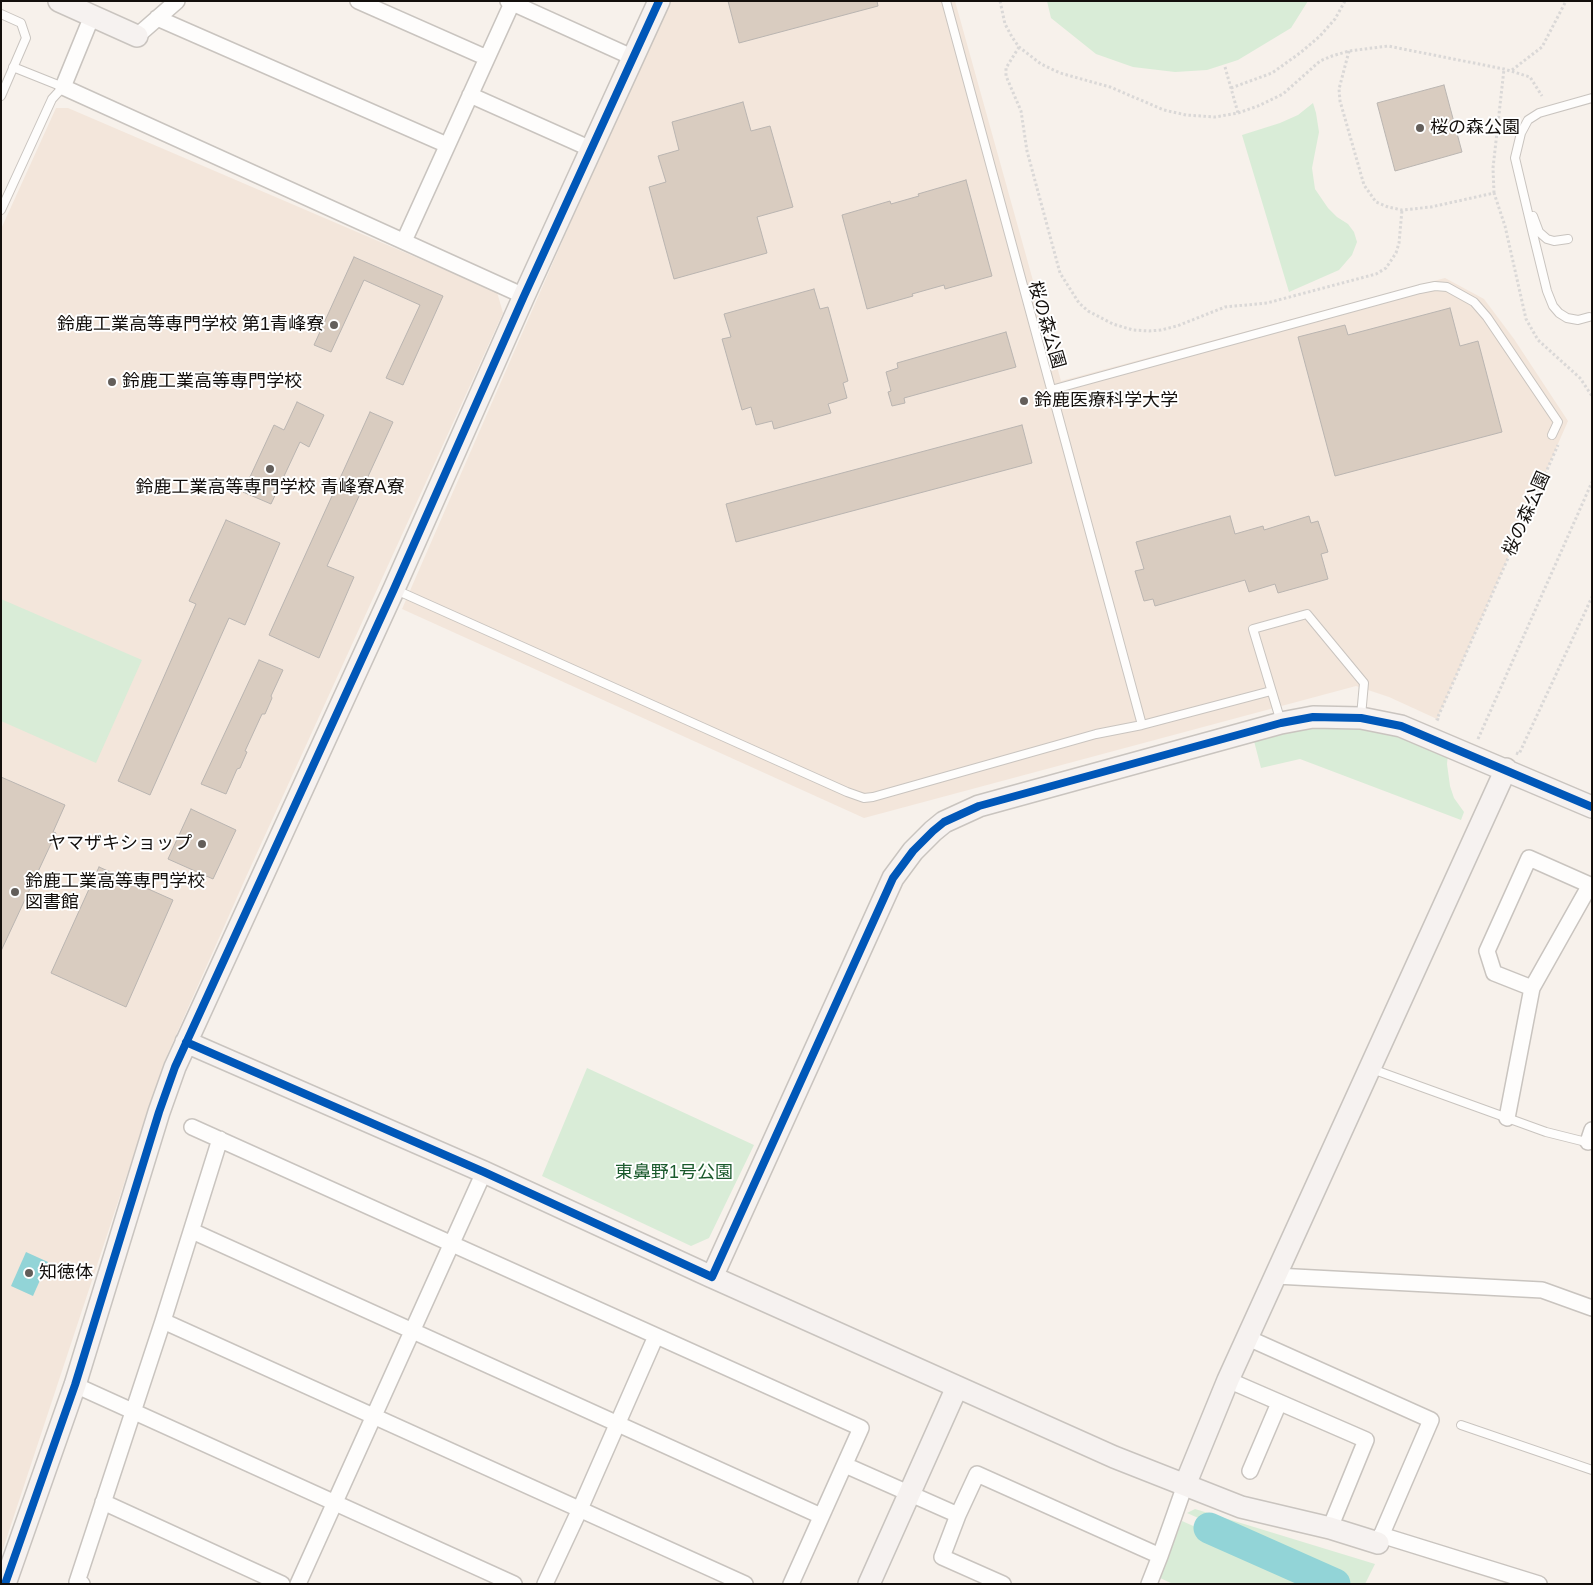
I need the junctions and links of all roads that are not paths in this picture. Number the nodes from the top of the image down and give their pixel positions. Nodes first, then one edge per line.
1 (59, 1) edge
2 (177, 1) edge
3 (358, 1) edge
4 (659, 1) edge
5 (946, 1) edge
6 (511, 2) edge
7 (1, 14) edge
8 (92, 16) junction
9 (157, 18) junction
10 (137, 36) joint
11 (487, 58) junction
12 (634, 58) junction
13 (12, 67) junction
14 (63, 87) junction
15 (470, 95) junction
16 (1, 96) edge
17 (1592, 98) edge
18 (447, 145) junction
19 (592, 149) junction
20 (1525, 196) junction
21 (1, 210) edge
22 (1568, 239) dead end
23 (404, 241) junction
24 (524, 296) junction
25 (1589, 317) dead end
26 (1050, 390) junction
27 (1552, 435) dead end
28 (394, 589) junction
29 (1271, 690) junction
30 (1361, 718) junction
31 (1281, 723) junction
32 (1142, 725) junction
33 (1509, 760) junction
34 (1592, 807) edge
35 (1591, 886) edge
36 (1532, 988) junction
37 (186, 1042) junction
38 (1370, 1068) junction
39 (1507, 1118) junction
40 (192, 1127) dead end
41 (1590, 1138) edge
42 (220, 1139) junction
43 (484, 1172) junction
44 (192, 1231) junction
45 (452, 1244) junction
46 (1276, 1276) junction
47 (712, 1277) junction
48 (1592, 1308) edge
49 (163, 1322) junction
50 (412, 1330) junction
51 (656, 1336) junction
52 (1248, 1338) junction
53 (1228, 1380) junction
54 (75, 1385) junction
55 (957, 1386) junction
56 (1279, 1403) junction
57 (134, 1412) junction
58 (373, 1416) junction
59 (617, 1422) junction
60 (1461, 1425) dead end
61 (845, 1465) junction
62 (1592, 1470) edge
63 (1250, 1471) dead end
64 (1185, 1485) junction
65 (910, 1493) junction
66 (103, 1502) junction
67 (334, 1502) junction
68 (580, 1510) junction
69 (958, 1515) junction
70 (821, 1516) junction
71 (1330, 1528) junction
72 (1379, 1539) junction
73 (1160, 1556) junction
74 (5, 1584) edge
75 (82, 1584) edge
76 (282, 1584) edge
77 (298, 1584) edge
78 (514, 1584) edge
79 (545, 1584) edge
80 (745, 1584) edge
81 (791, 1584) edge
82 (869, 1584) edge
83 (1003, 1584) edge
84 (1149, 1584) edge
85 (1539, 1584) edge

1 - 8 street
2 - 9 street
3 - 11 street
4 - 12 street
5 - 26 lane
6 - 11 street
6 - 12 street
7 - 13 lane
8 - 10 street
8 - 14 street
9 - 10 street
9 - 18 street
11 - 15 street
12 - 19 street
13 - 14 lane
13 - 16 lane
14 - 21 lane
14 - 23 street
15 - 18 street
15 - 19 street
17 - 20 lane
18 - 23 street
19 - 24 street
20 - 22 lane
20 - 25 lane
23 - 24 street
24 - 28 street
26 - 27 lane
26 - 32 lane
28 - 32 lane
28 - 37 street
29 - 30 lane
29 - 31 lane
29 - 32 lane
30 - 31 street
30 - 33 street
31 - 47 street
33 - 34 street
33 - 38 street
35 - 36 street
35 - 36 street
36 - 39 street
37 - 43 street
37 - 54 street
38 - 39 lane
38 - 46 street
39 - 41 lane
40 - 42 street
42 - 44 street
42 - 45 street
43 - 45 street
43 - 47 street
44 - 49 street
44 - 50 street
45 - 50 street
45 - 51 street
46 - 48 street
46 - 52 street
47 - 55 street
49 - 57 street
49 - 58 street
50 - 58 street
50 - 59 street
51 - 59 street
51 - 61 street
52 - 53 street
52 - 72 street
53 - 56 street
53 - 64 street
54 - 57 street
54 - 74 street
55 - 64 street
55 - 65 street
56 - 63 street
56 - 71 street
57 - 66 street
57 - 67 street
58 - 67 street
58 - 68 street
59 - 68 street
59 - 70 street
60 - 62 lane
61 - 65 street
61 - 70 street
64 - 71 street
64 - 73 street
65 - 69 street
65 - 82 street
66 - 75 street
66 - 76 street
67 - 77 street
67 - 78 street
68 - 79 street
68 - 80 street
69 - 73 street
69 - 83 street
70 - 81 street
71 - 72 street
72 - 85 street
73 - 84 street

